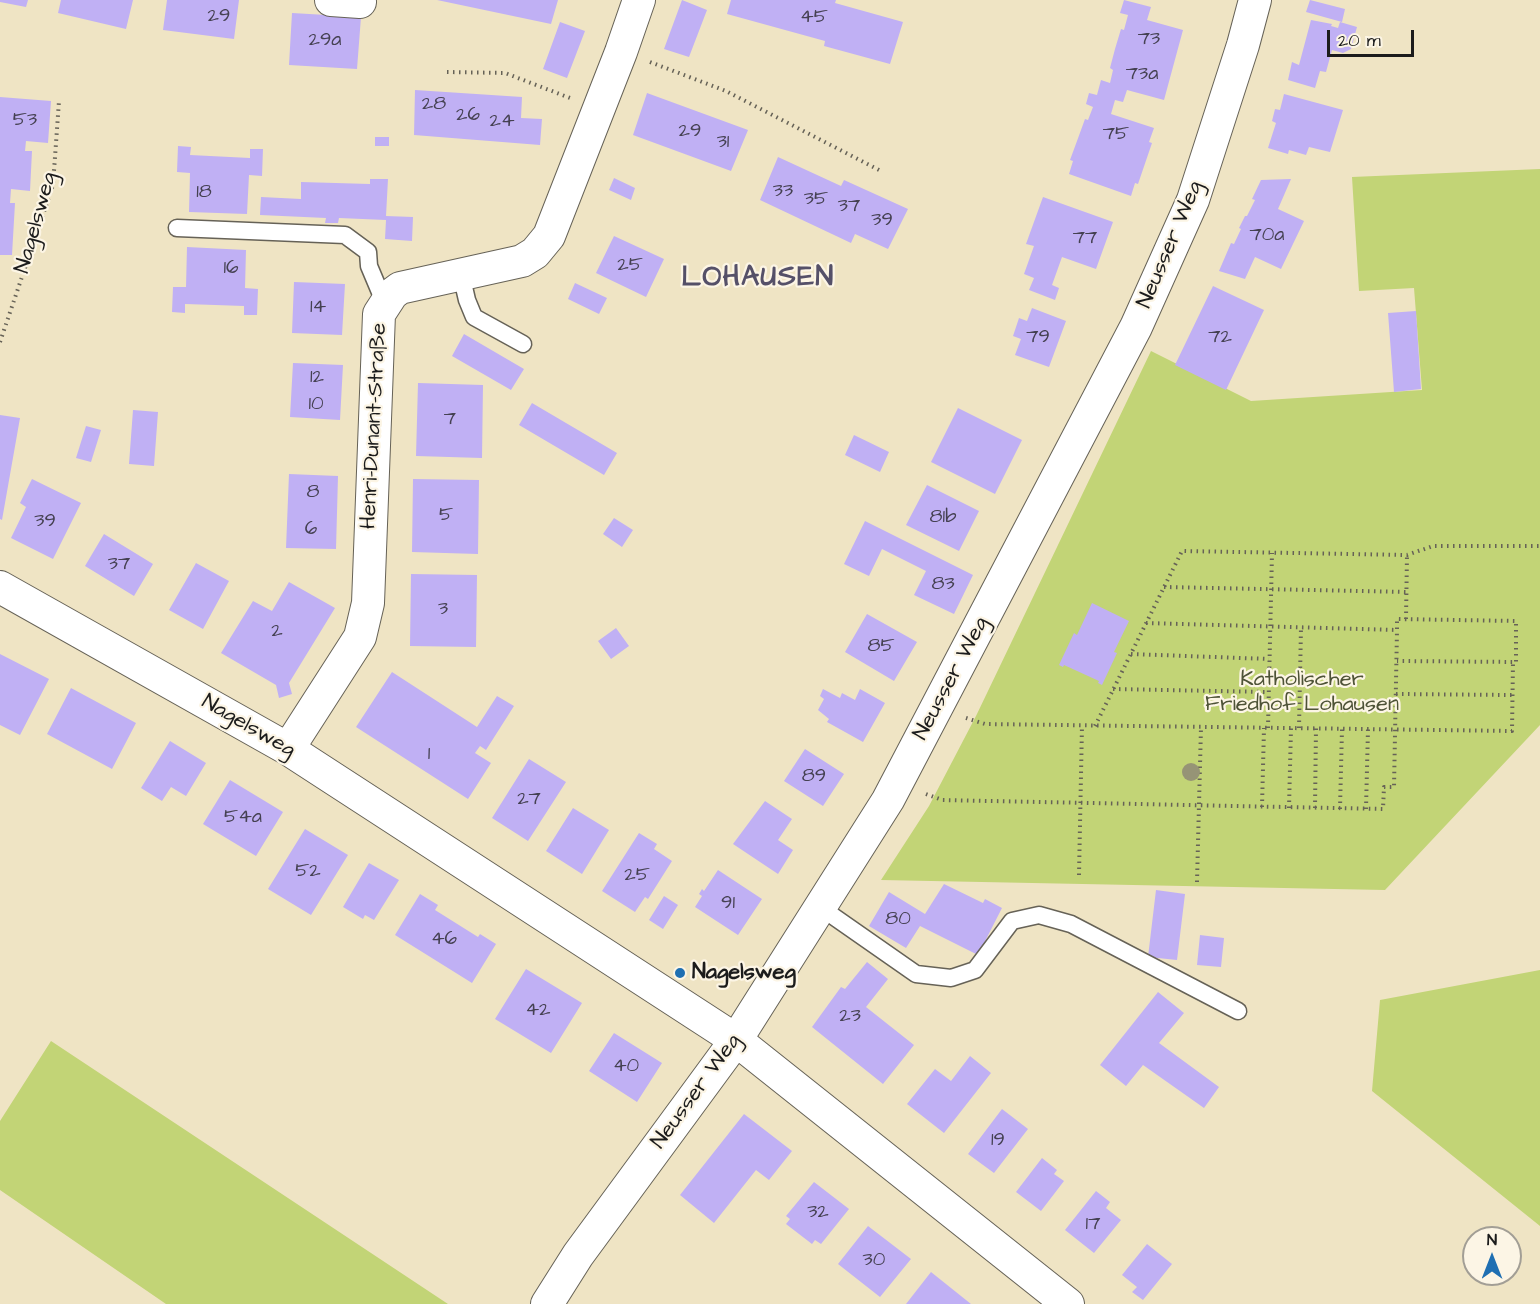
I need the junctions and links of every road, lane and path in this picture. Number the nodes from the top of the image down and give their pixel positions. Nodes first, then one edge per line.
1 (639, 0) edge
2 (1255, 0) edge
3 (621, 52) junction
4 (447, 72) dead end
5 (59, 101) dead end
6 (599, 110) junction
7 (881, 171) dead end
8 (177, 228) dead end
9 (461, 274) junction
10 (385, 304) junction
11 (0, 342) edge
12 (523, 344) dead end
13 (1540, 546) edge
14 (1272, 553) junction
15 (1407, 555) junction
16 (0, 587) edge
17 (1164, 587) junction
18 (1271, 591) junction
19 (1407, 592) junction
20 (1406, 619) junction
21 (1146, 623) junction
22 (1270, 626) junction
23 (1301, 627) junction
24 (1397, 630) junction
25 (1131, 654) junction
26 (1269, 659) junction
27 (1397, 661) junction
28 (1513, 662) junction
29 (1113, 689) junction
30 (1269, 692) junction
31 (1396, 694) junction
32 (1512, 695) junction
33 (936, 708) junction
34 (1082, 725) junction
35 (1095, 726) junction
36 (1201, 727) junction
37 (1266, 728) junction
38 (1292, 728) junction
39 (1299, 728) junction
40 (1316, 728) junction
41 (1342, 729) junction
42 (1368, 729) junction
43 (1396, 729) junction
44 (288, 749) junction
45 (898, 782) junction
46 (1082, 803) junction
47 (1199, 806) junction
48 (1262, 807) junction
49 (1289, 808) junction
50 (1315, 808) junction
51 (1340, 808) junction
52 (1366, 809) junction
53 (1079, 875) dead end
54 (1197, 882) dead end
55 (820, 907) junction
56 (1238, 1011) dead end
57 (736, 1040) junction
58 (547, 1304) edge
59 (1068, 1304) edge

1 - 3 street, Henri-Dunant-Straße
2 - 33 street, Neusser Weg
3 - 6 street, Henri-Dunant-Straße
3 - 7 path
4 - 6 path
5 - 11 path, Nagelsweg
6 - 9 street, Henri-Dunant-Straße
8 - 10 lane
9 - 10 street, Henri-Dunant-Straße
9 - 12 lane
10 - 44 street, Henri-Dunant-Straße
13 - 15 path
14 - 15 path
14 - 17 path
14 - 18 path
15 - 19 path
16 - 44 street, Nagelsweg
17 - 18 path
17 - 21 path
18 - 19 path
18 - 22 path
19 - 20 path
20 - 24 path
20 - 28 path
21 - 22 path
21 - 25 path
22 - 23 path
22 - 26 path
23 - 24 path
23 - 39 path
24 - 27 path
25 - 26 path
25 - 29 path
26 - 30 path
27 - 28 path
27 - 31 path
28 - 32 path
29 - 30 path
29 - 35 path
30 - 37 path
31 - 32 path
31 - 43 path
32 - 43 path
33 - 34 path
33 - 45 street, Neusser Weg
34 - 35 path
34 - 46 path
35 - 36 path
36 - 37 path
36 - 47 path
37 - 38 path
37 - 48 path
38 - 39 path
38 - 49 path
39 - 40 path
40 - 41 path
40 - 50 path
41 - 42 path
41 - 51 path
42 - 43 path
42 - 52 path
43 - 52 path
44 - 57 street, Nagelsweg
45 - 46 path
45 - 55 street, Neusser Weg
46 - 47 path
46 - 53 path
47 - 48 path
47 - 54 path
48 - 49 path
49 - 50 path
50 - 51 path
51 - 52 path
55 - 56 lane
55 - 57 street, Neusser Weg
57 - 58 street, Neusser Weg
57 - 59 street, Nagelsweg

